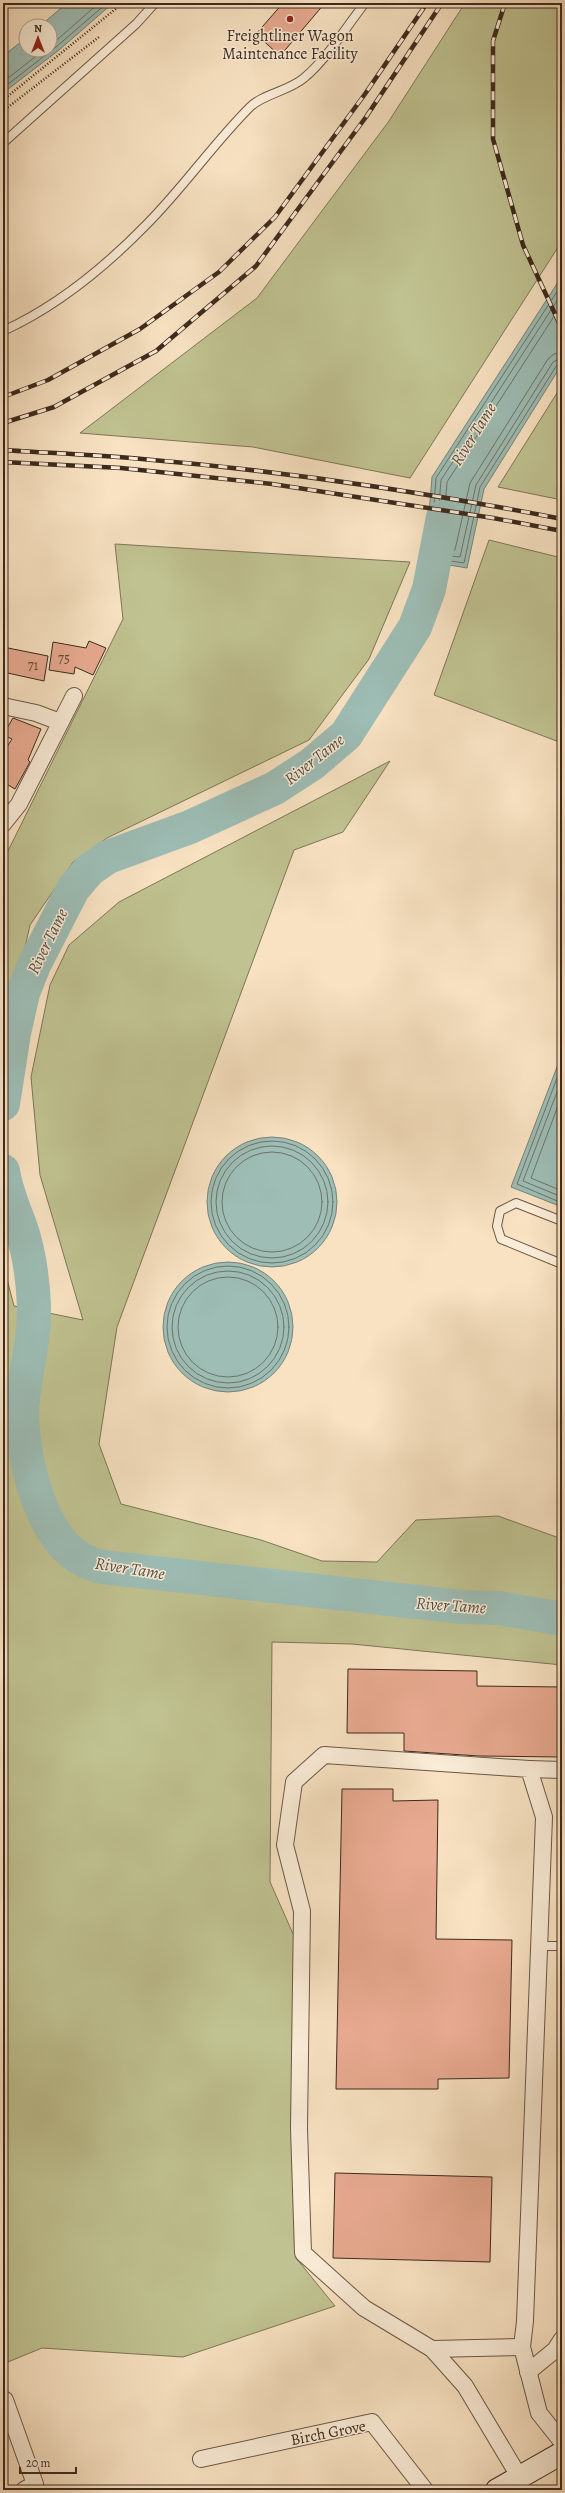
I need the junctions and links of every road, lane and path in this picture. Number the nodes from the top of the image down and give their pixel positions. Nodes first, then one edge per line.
1 (123, 3) edge
2 (155, 3) edge
3 (365, 3) edge
4 (102, 35) dead end
5 (3, 100) edge
6 (3, 111) edge
7 (3, 143) edge
8 (3, 331) edge
9 (74, 696) dead end
10 (3, 706) edge
11 (60, 722) junction
12 (3, 824) edge
13 (562, 1222) edge
14 (562, 1264) edge
15 (528, 1769) junction
16 (562, 1770) edge
17 (539, 1946) junction
18 (562, 1946) edge
19 (562, 2339) edge
20 (522, 2346) junction
21 (432, 2349) junction
22 (528, 2372) junction
23 (5, 2400) dead end
24 (562, 2442) edge
25 (562, 2453) edge
26 (201, 2459) dead end
27 (520, 2478) junction
28 (24, 2490) edge
29 (425, 2490) edge
30 (497, 2490) edge

1 - 5 path
2 - 7 lane
3 - 8 lane
4 - 6 path
9 - 11 street
10 - 11 street
11 - 12 street
13 - 14 lane
15 - 16 street
15 - 17 street
15 - 21 street
17 - 18 lane
17 - 20 street
19 - 22 street
20 - 21 street
20 - 22 street
21 - 27 street
22 - 24 street
23 - 28 street
25 - 27 main road
26 - 29 street, Birch Grove
27 - 30 main road

